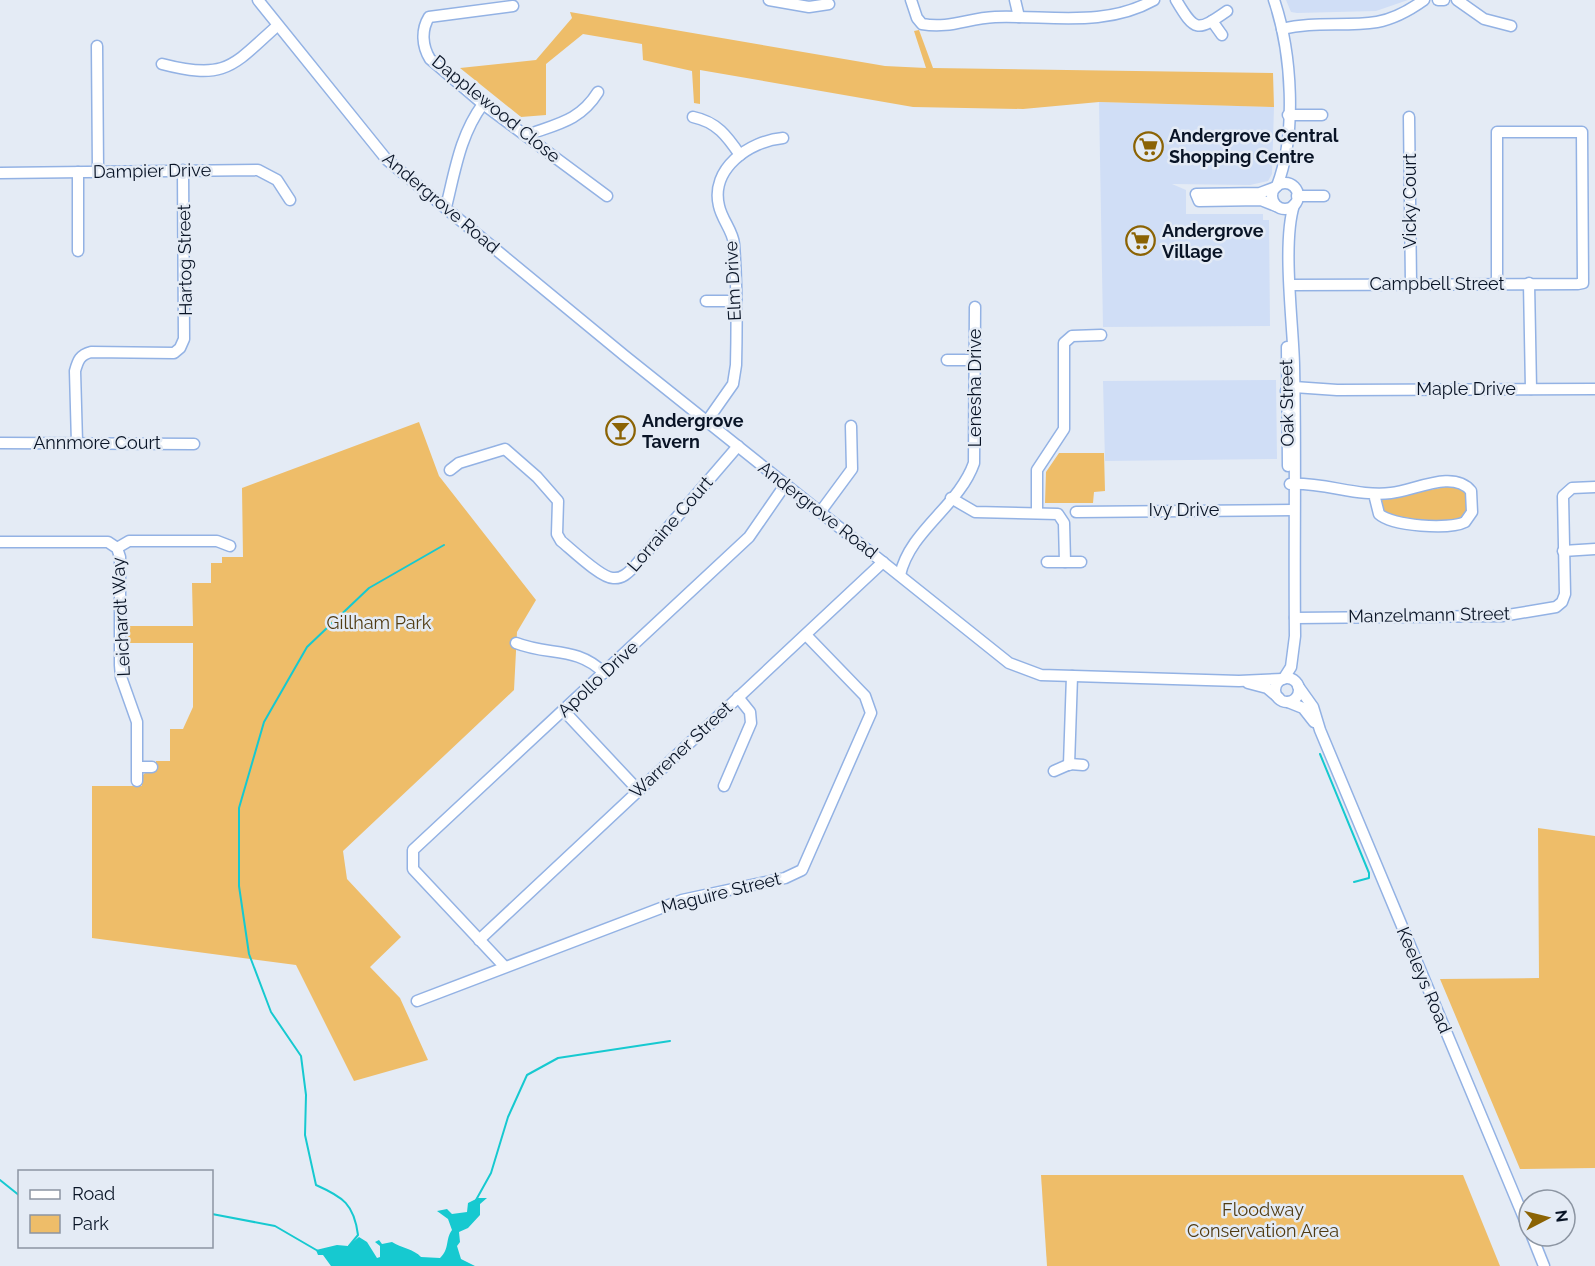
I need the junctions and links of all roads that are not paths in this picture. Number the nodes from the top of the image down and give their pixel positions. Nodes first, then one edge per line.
1 (252, 0) edge
2 (258, 0) edge
3 (769, 0) edge
4 (911, 0) edge
5 (1015, 0) edge
6 (1154, 0) edge
7 (1176, 0) edge
8 (1274, 0) edge
9 (1424, 0) edge
10 (1438, 0) edge
11 (1444, 0) edge
12 (1457, 0) edge
13 (829, 4) dead end
14 (1132, 5) edge
15 (513, 6) dead end
16 (1227, 11) dead end
17 (1018, 17) junction
18 (1212, 21) junction
19 (1510, 26) dead end
20 (279, 29) junction
21 (1282, 29) junction
22 (1222, 35) dead end
23 (98, 46) dead end
24 (162, 64) dead end
25 (598, 92) dead end
26 (483, 104) junction
27 (1288, 115) junction
28 (1323, 115) dead end
29 (693, 117) dead end
30 (1409, 117) dead end
31 (527, 135) junction
32 (783, 138) dead end
33 (1289, 144) junction
34 (740, 155) junction
35 (183, 170) junction
36 (98, 171) junction
37 (78, 172) junction
38 (0, 173) edge
39 (1277, 187) junction
40 (607, 196) dead end
41 (1324, 196) dead end
42 (1295, 197) junction
43 (290, 200) dead end
44 (1277, 206) junction
45 (446, 207) junction
46 (1583, 209) junction
47 (1595, 209) edge
48 (1290, 243) junction
49 (78, 251) dead end
50 (1529, 283) junction
51 (1411, 284) junction
52 (1497, 284) junction
53 (1291, 290) junction
54 (735, 301) junction
55 (706, 302) dead end
56 (975, 307) dead end
57 (1101, 335) dead end
58 (947, 360) dead end
59 (975, 360) junction
60 (1531, 389) junction
61 (1595, 389) edge
62 (1291, 391) junction
63 (706, 421) junction
64 (851, 426) dead end
65 (77, 442) junction
66 (0, 443) edge
67 (194, 444) dead end
68 (738, 446) junction
69 (450, 470) dead end
70 (1292, 484) junction
71 (785, 485) junction
72 (1595, 488) edge
73 (1374, 494) junction
74 (951, 498) junction
75 (1293, 510) junction
76 (821, 511) junction
77 (1037, 512) junction
78 (1076, 512) dead end
79 (0, 542) edge
80 (230, 546) dead end
81 (117, 548) junction
82 (1595, 549) edge
83 (1563, 551) junction
84 (907, 553) junction
85 (1047, 562) dead end
86 (1065, 562) junction
87 (1081, 562) dead end
88 (886, 563) junction
89 (900, 575) junction
90 (1294, 618) junction
91 (806, 635) junction
92 (1295, 636) junction
93 (516, 643) dead end
94 (604, 673) junction
95 (1072, 676) junction
96 (1283, 679) junction
97 (1239, 681) junction
98 (1298, 685) junction
99 (738, 697) junction
100 (1283, 700) junction
101 (564, 711) junction
102 (1320, 730) junction
103 (1069, 765) junction
104 (1083, 765) dead end
105 (138, 767) junction
106 (152, 767) dead end
107 (1054, 771) dead end
108 (137, 781) dead end
109 (724, 786) dead end
110 (638, 790) junction
111 (479, 940) junction
112 (504, 966) junction
113 (417, 1001) dead end
114 (1517, 1201) edge
115 (1537, 1248) edge
116 (1544, 1266) edge

1 - 20 street, Andergrove Road
2 - 20 street, Andergrove Road
3 - 13 street
4 - 17 street
5 - 17 street
6 - 14 street
7 - 18 street
8 - 21 street, Oak Street
9 - 21 street
10 - 11 street
12 - 19 street
14 - 17 street
15 - 26 street, Dapplewood Close
16 - 18 street
18 - 22 street
20 - 24 street
20 - 45 street, Andergrove Road
21 - 27 street, Oak Street
23 - 36 street
25 - 31 street
26 - 31 street, Dapplewood Close
26 - 45 street
27 - 28 street
27 - 33 street, Oak Street
29 - 34 street
30 - 51 street, Vicky Court
31 - 40 street, Dapplewood Close
32 - 34 street, Elm Drive
33 - 39 street, Oak Street
33 - 42 street, Oak Street
34 - 54 street, Elm Drive
35 - 36 street, Dampier Drive
35 - 43 street, Dampier Drive
35 - 65 street, Hartog Street
36 - 37 street, Dampier Drive
37 - 38 street, Dampier Drive
37 - 49 street
39 - 42 street
39 - 44 street
39 - 44 street
41 - 42 street
42 - 44 street
42 - 48 street, Oak Street
44 - 48 street, Oak Street
45 - 63 street, Andergrove Road
46 - 47 street
46 - 50 street, Campbell Street
46 - 52 street
48 - 53 street, Oak Street
50 - 52 street, Campbell Street
50 - 60 street
51 - 52 street, Campbell Street
51 - 53 street, Campbell Street
53 - 62 street, Oak Street
54 - 55 street
54 - 63 street, Elm Drive
56 - 59 street, Lenesha Drive
57 - 77 street
58 - 59 street
59 - 74 street, Lenesha Drive
60 - 61 street, Maple Drive
60 - 62 street, Maple Drive
62 - 70 street, Oak Street
63 - 68 street, Andergrove Road
64 - 76 street
65 - 66 street, Annmore Court
65 - 67 street, Annmore Court
68 - 69 street, Lorraine Court
68 - 71 street, Andergrove Road
70 - 73 street
70 - 75 street, Oak Street
71 - 76 street, Andergrove Road
71 - 94 street, Apollo Drive
72 - 83 street
73 - 73 street
74 - 77 street
74 - 84 street, Lenesha Drive
75 - 78 street, Ivy Drive
75 - 90 street, Oak Street
76 - 88 street, Andergrove Road
77 - 86 street
79 - 81 street, Leichardt Way
80 - 81 street
81 - 105 street, Leichardt Way
82 - 83 street
83 - 90 street, Manzelmann Street
84 - 88 street, Lenesha Drive
84 - 89 street, Lenesha Drive
85 - 86 street
86 - 87 street
88 - 89 street, Andergrove Road
88 - 91 street, Warrener Street
89 - 95 street, Andergrove Road
90 - 92 street, Oak Street
91 - 99 street, Warrener Street
91 - 112 street, Maguire Street
92 - 96 street, Oak Street
92 - 98 street, Oak Street
93 - 94 street
94 - 101 street, Apollo Drive
95 - 97 street, Andergrove Road
95 - 103 street
96 - 97 street, Andergrove Road
96 - 98 street
96 - 100 street
97 - 100 street, Andergrove Road
98 - 100 street
98 - 102 street, Keeleys Road
99 - 109 street
99 - 110 street, Warrener Street
100 - 102 street, Keeleys Road
101 - 110 street
101 - 111 street, Apollo Drive
102 - 114 street, Keeleys Road
103 - 104 street
103 - 107 street
105 - 106 street
105 - 108 street, Leichardt Way
110 - 111 street, Warrener Street
111 - 112 street
112 - 113 street, Maguire Street
115 - 116 street

